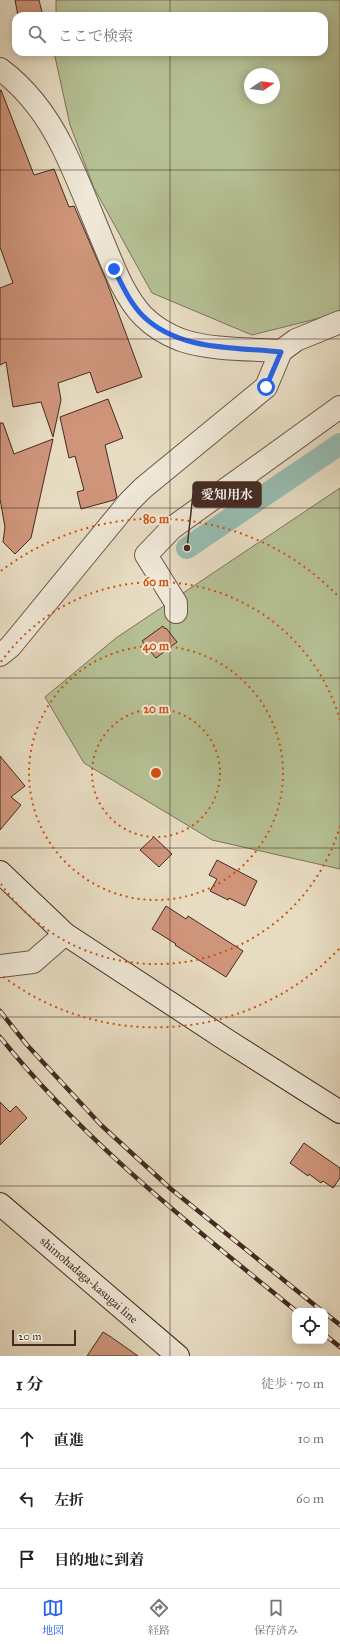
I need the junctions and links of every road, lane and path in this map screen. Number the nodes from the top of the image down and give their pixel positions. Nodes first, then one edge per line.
1 (0, 68) edge
2 (340, 322) edge
3 (281, 352) junction
4 (340, 407) edge
5 (176, 612) dead end
6 (0, 655) edge
7 (0, 872) edge
8 (65, 934) junction
9 (6, 966) edge
10 (340, 1112) edge
11 (0, 1204) edge
12 (178, 1356) edge

1 - 3 street
2 - 3 street
3 - 6 street
4 - 5 street
7 - 8 street
8 - 9 street
8 - 10 street
11 - 12 street, shimohadaga-kasugai line

